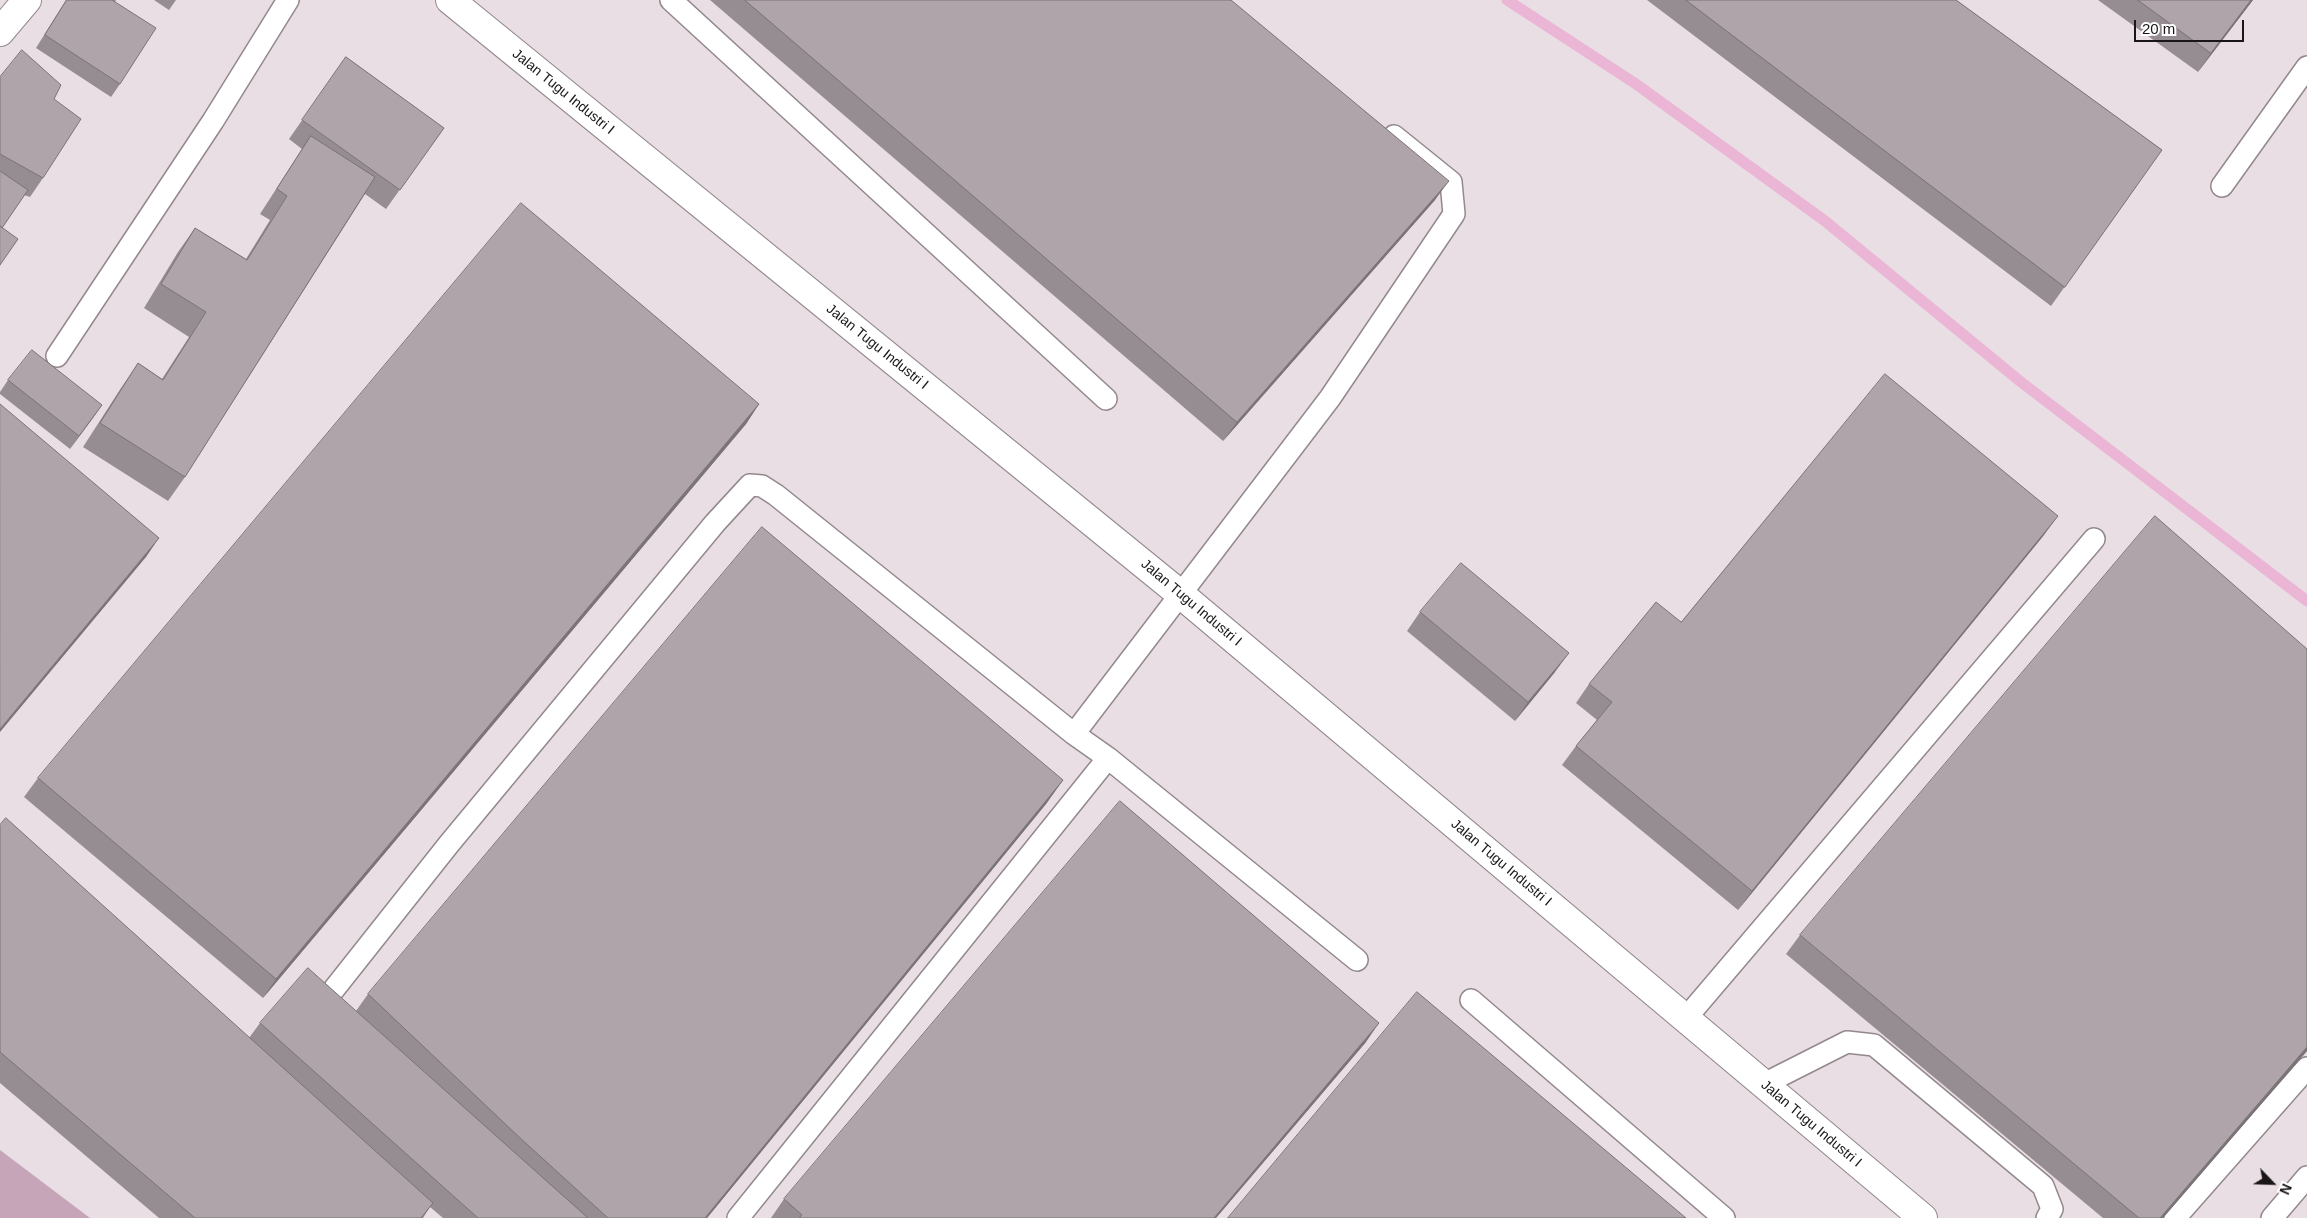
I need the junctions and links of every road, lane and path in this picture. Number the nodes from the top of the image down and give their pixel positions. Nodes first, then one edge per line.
1 (27, 0) edge
2 (288, 0) edge
3 (450, 0) edge
4 (671, 0) edge
5 (0, 32) edge
6 (2307, 68) edge
7 (1375, 122) edge
8 (2222, 186) dead end
9 (57, 356) dead end
10 (1106, 399) dead end
11 (2094, 539) dead end
12 (1180, 593) junction
13 (1074, 734) junction
14 (1108, 758) junction
15 (1357, 960) dead end
16 (327, 998) edge
17 (1471, 1000) dead end
18 (1686, 1018) junction
19 (2307, 1068) edge
20 (1764, 1084) junction
21 (2307, 1177) edge
22 (738, 1218) edge
23 (1724, 1218) edge
24 (1923, 1218) edge
25 (2047, 1218) edge
26 (2175, 1218) edge
27 (2272, 1218) edge

1 - 5 street
2 - 9 lane
3 - 12 street, Jalan Tugu Industri I
4 - 10 lane
6 - 8 lane
7 - 12 lane
11 - 18 lane
12 - 13 lane
12 - 18 street, Jalan Tugu Industri I
13 - 14 lane
13 - 16 lane
14 - 15 lane
14 - 22 lane
17 - 23 lane
18 - 20 street, Jalan Tugu Industri I
19 - 26 lane
20 - 24 street, Jalan Tugu Industri I
20 - 25 lane
21 - 27 lane

